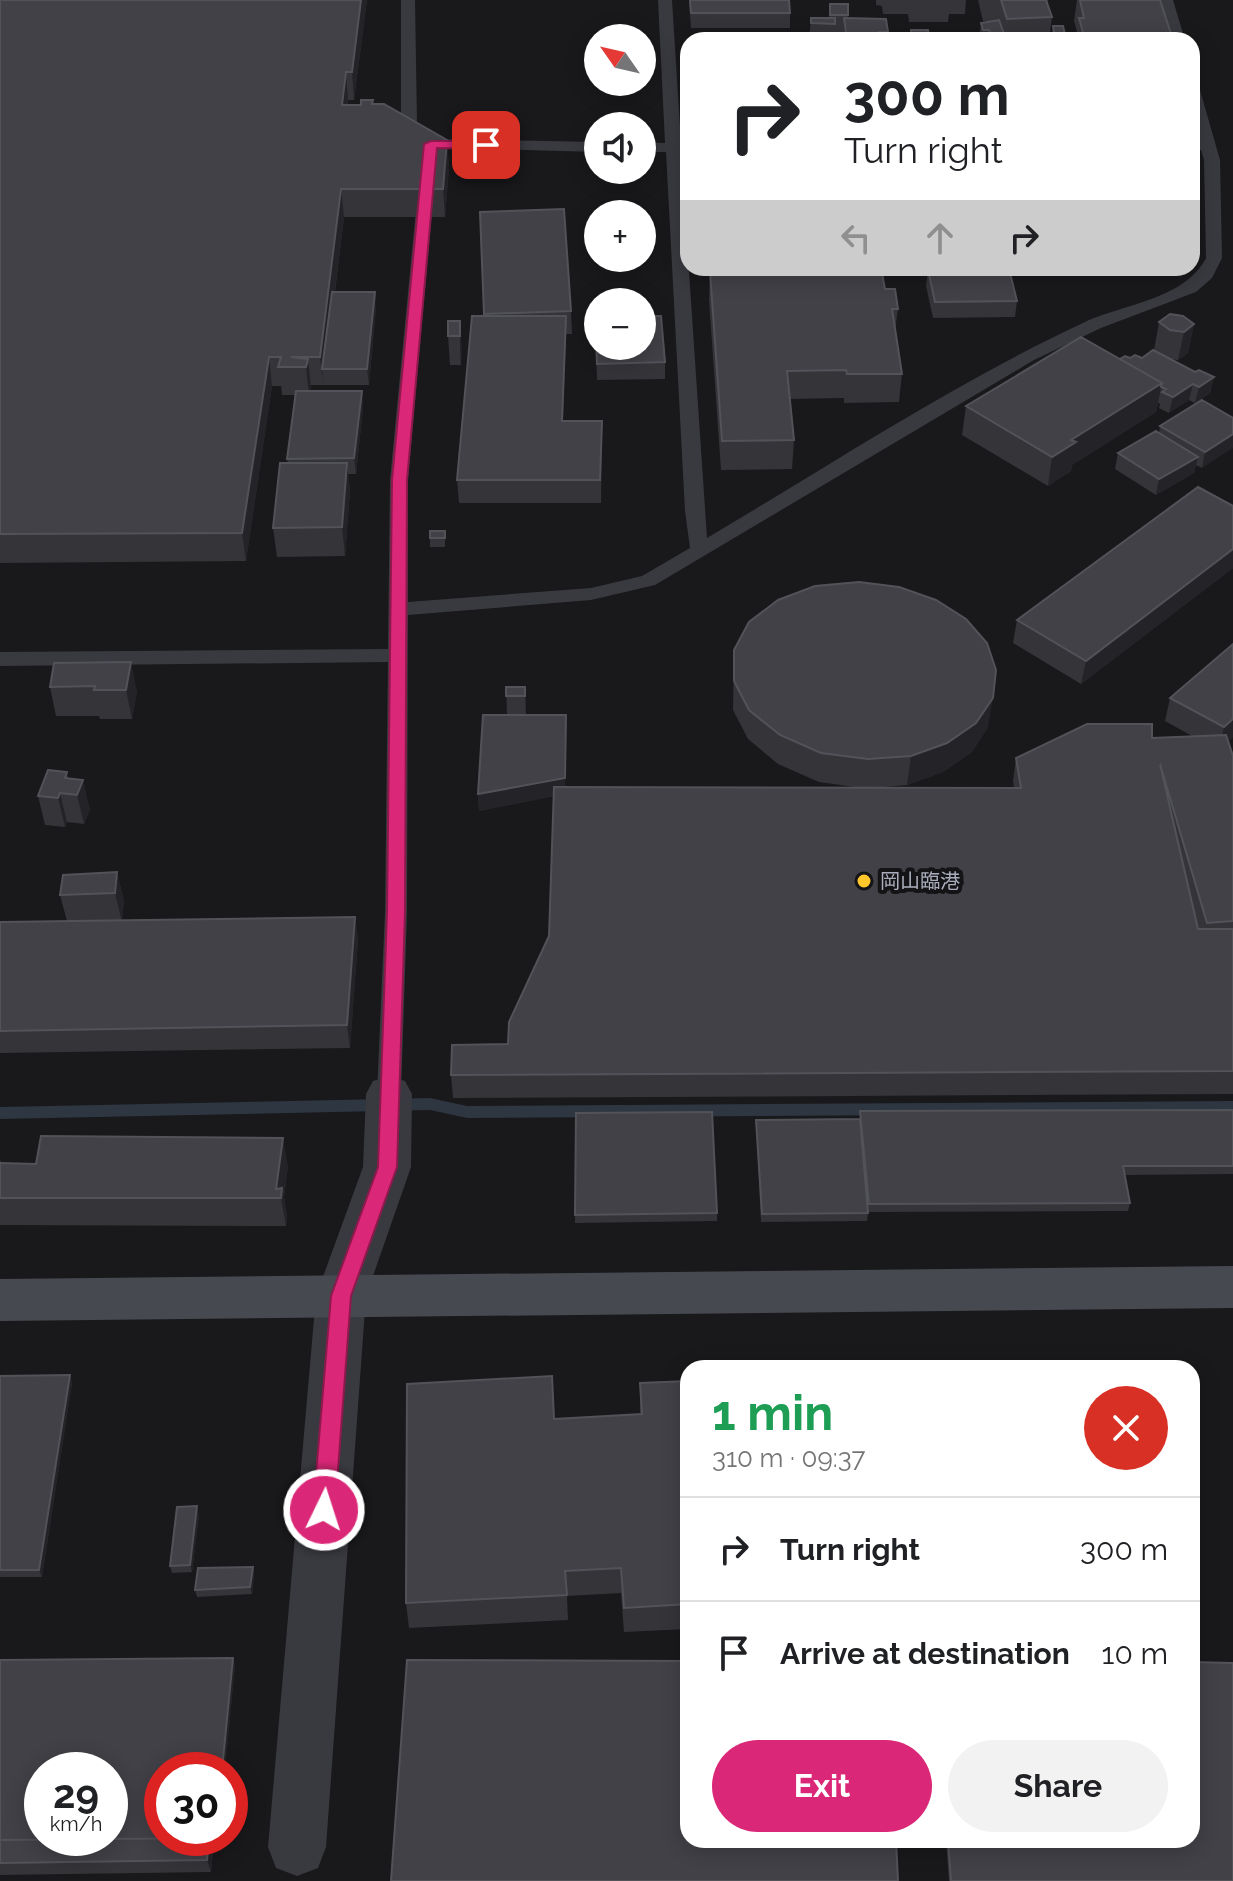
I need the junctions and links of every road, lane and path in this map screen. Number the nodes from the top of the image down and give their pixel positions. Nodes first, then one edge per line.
1 (408, 0) edge
2 (665, 0) edge
3 (1166, 0) edge
4 (1176, 32) edge
5 (680, 131) edge
6 (1200, 145) edge
7 (656, 147) edge
8 (584, 148) edge
9 (680, 148) edge
10 (429, 160) junction
11 (686, 276) edge
12 (700, 551) junction
13 (398, 609) junction
14 (398, 655) junction
15 (0, 659) edge
16 (388, 1107) joint
17 (1233, 1287) edge
18 (341, 1296) junction
19 (0, 1300) edge
20 (297, 1847) dead end

1 - 10 lane
2 - 5 lane
3 - 4 lane
6 - 12 lane
7 - 9 lane
8 - 10 lane
10 - 13 lane
11 - 12 lane
12 - 13 lane
13 - 14 lane
14 - 15 lane
14 - 16 lane
16 - 18 street
17 - 18 street
18 - 19 street
18 - 20 street

